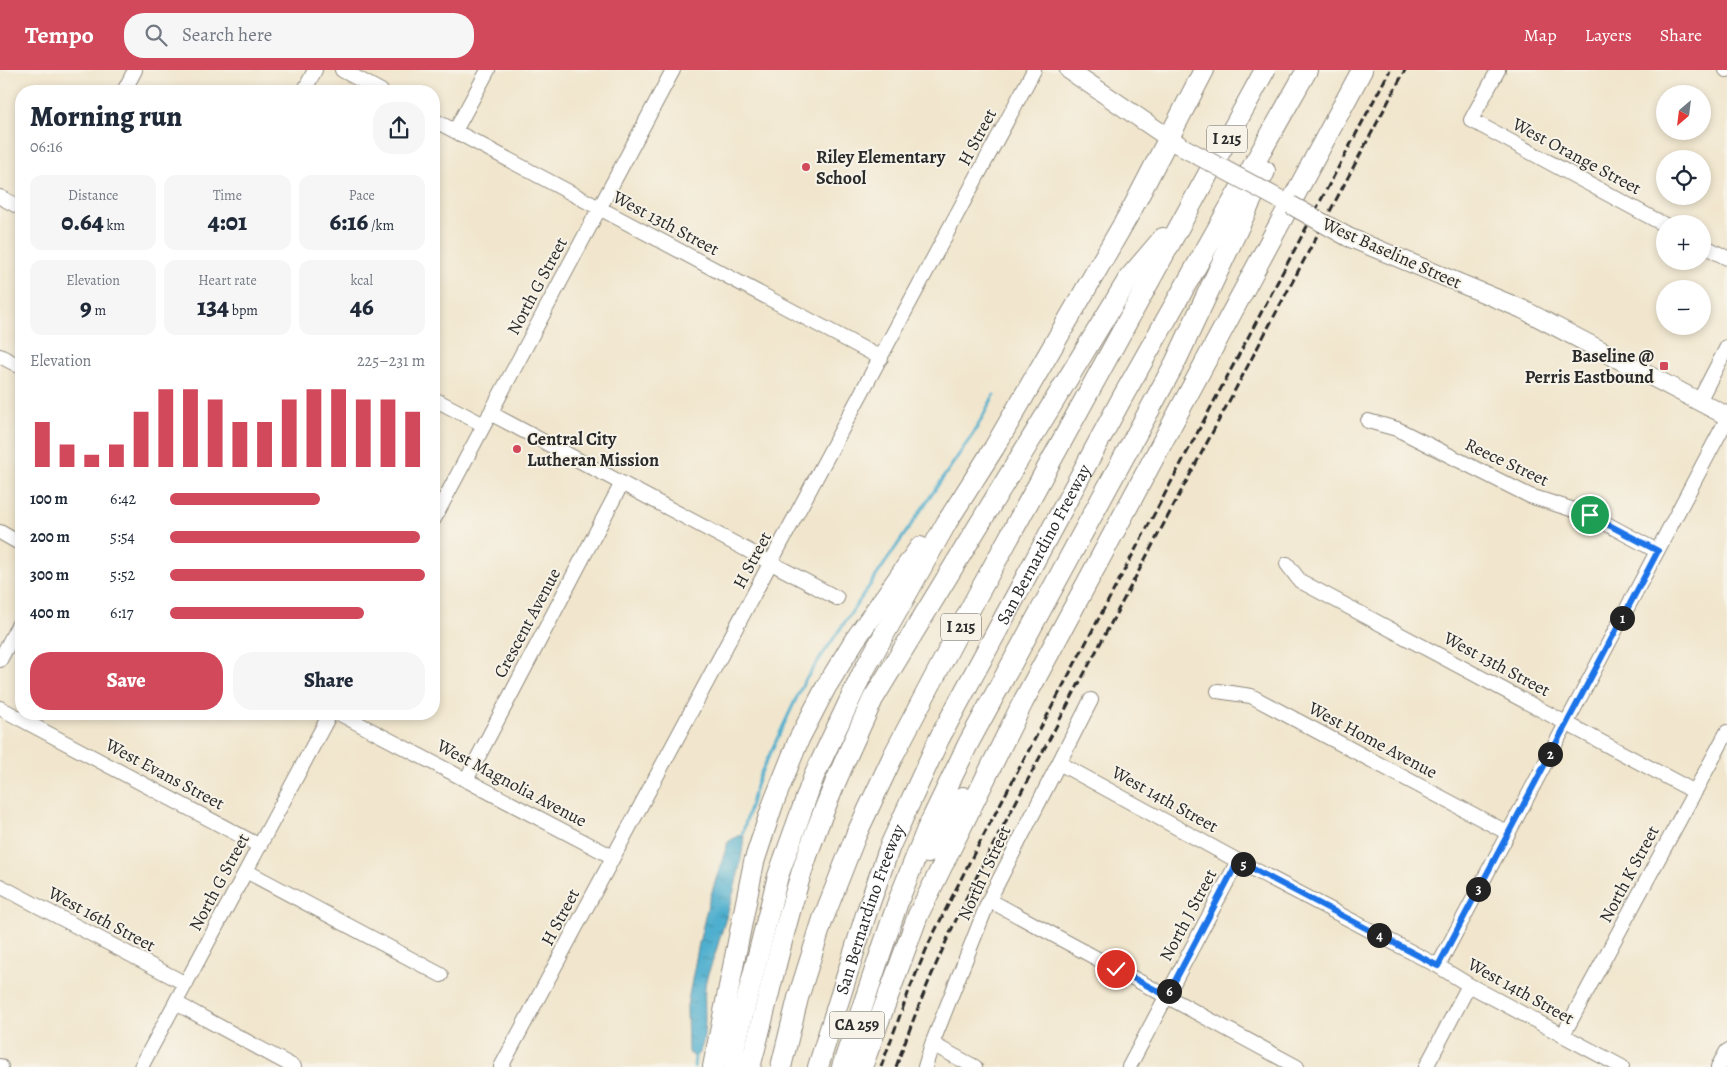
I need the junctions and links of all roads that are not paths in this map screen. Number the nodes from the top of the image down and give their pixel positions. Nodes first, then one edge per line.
1 (135, 70) edge
2 (315, 70) edge
3 (342, 70) edge
4 (488, 70) edge
5 (673, 70) edge
6 (1034, 70) edge
7 (1069, 70) edge
8 (1204, 70) edge
9 (1265, 70) edge
10 (1307, 70) edge
11 (1312, 70) edge
12 (1362, 70) edge
13 (1498, 70) edge
14 (127, 85) edge
15 (307, 85) edge
16 (370, 85) edge
17 (440, 123) edge
18 (455, 131) junction
19 (1176, 143) junction
20 (0, 197) edge
21 (15, 205) edge
22 (1290, 205) junction
23 (1189, 208) junction
24 (599, 209) junction
25 (1656, 220) edge
26 (1711, 250) edge
27 (1727, 258) edge
28 (1727, 347) edge
29 (0, 356) edge
30 (881, 358) junction
31 (15, 364) edge
32 (440, 401) edge
33 (1699, 401) junction
34 (1727, 416) edge
35 (487, 419) junction
36 (1727, 420) edge
37 (1368, 421) dead end
38 (622, 483) junction
39 (440, 508) edge
40 (947, 522) junction
41 (0, 532) edge
42 (15, 541) edge
43 (1658, 551) junction
44 (771, 563) junction
45 (1286, 564) dead end
46 (837, 598) dead end
47 (15, 631) edge
48 (0, 660) edge
49 (1218, 691) dead end
50 (1091, 700) dead end
51 (1023, 702) junction
52 (0, 708) edge
53 (15, 716) edge
54 (23, 720) edge
55 (327, 720) edge
56 (351, 720) edge
57 (1566, 723) junction
58 (1727, 732) edge
59 (1059, 763) junction
60 (466, 780) junction
61 (1695, 792) junction
62 (1508, 834) junction
63 (260, 846) junction
64 (613, 858) junction
65 (1238, 861) junction
66 (246, 871) junction
67 (0, 886) edge
68 (899, 900) junction
69 (989, 900) junction
70 (1438, 966) junction
71 (441, 976) dead end
72 (186, 984) junction
73 (1469, 985) junction
74 (1167, 996) junction
75 (176, 1003) junction
76 (1563, 1035) junction
77 (932, 1044) junction
78 (1727, 1051) edge
79 (141, 1067) edge
80 (294, 1067) edge
81 (501, 1067) edge
82 (713, 1067) edge
83 (734, 1067) edge
84 (750, 1067) edge
85 (782, 1067) edge
86 (818, 1067) edge
87 (842, 1067) edge
88 (862, 1067) edge
89 (925, 1067) edge
90 (975, 1067) edge
91 (1129, 1067) edge
92 (1297, 1067) edge
93 (1426, 1067) edge
94 (1622, 1067) edge
95 (1718, 1067) edge

1 - 14 street
2 - 15 street
3 - 16 street
4 - 18 street
5 - 24 street, North G Street
6 - 30 street, H Street
7 - 19 main road, West Baseline Street
8 - 19 highway
9 - 23 highway, San Bernardino Freeway / I 215
10 - 86 highway, San Bernardino Freeway / I 215
11 - 68 highway
12 - 22 highway
13 - 25 street, West Orange Street
17 - 18 street, West 13th Street
18 - 24 street, West 13th Street
19 - 22 main road, West Baseline Street, bridge
19 - 40 highway
20 - 21 street
22 - 33 main road, West Baseline Street, bridge
22 - 51 highway
23 - 84 highway
23 - 85 highway, San Bernardino Freeway / I 215
24 - 30 street, West 13th Street
24 - 35 street, North G Street
26 - 27 street
28 - 33 street
29 - 31 street
30 - 44 street, H Street
32 - 35 street
33 - 34 main road, West Baseline Street
35 - 38 street
35 - 39 street, North G Street
36 - 43 street
37 - 43 street, Reece Street
38 - 44 street
38 - 60 street, Crescent Avenue
40 - 82 highway
40 - 83 highway
41 - 42 street
43 - 57 street
44 - 46 street
44 - 64 street, H Street
45 - 57 street, West 13th Street
47 - 48 street
49 - 62 street, West Home Avenue
50 - 59 street, North I Street
51 - 68 highway
51 - 88 highway
52 - 53 street, West Evans Street
54 - 63 street, West Evans Street
55 - 63 street, North G Street
56 - 60 street, West Magnolia Avenue
57 - 61 street, West 13th Street
57 - 62 street
58 - 61 street, North K Street
59 - 65 street, West 14th Street
59 - 69 street, North I Street
60 - 64 street, West Magnolia Avenue
61 - 76 street, North K Street
62 - 70 street
63 - 66 street, North G Street
64 - 81 street, H Street
65 - 70 street, West 14th Street
65 - 74 street, North J Street
66 - 71 street
66 - 72 street, North G Street
67 - 72 street, West 16th Street
68 - 87 highway, CA 259
69 - 74 street
69 - 77 street, North I Street
70 - 73 street, West 14th Street
72 - 75 street, North G Street
73 - 76 street, West 14th Street
73 - 93 street
74 - 91 street, North J Street
74 - 92 street
75 - 79 street, North G Street
75 - 80 street
76 - 94 street, West 14th Street
77 - 89 street, North I Street
77 - 90 street
78 - 95 street

